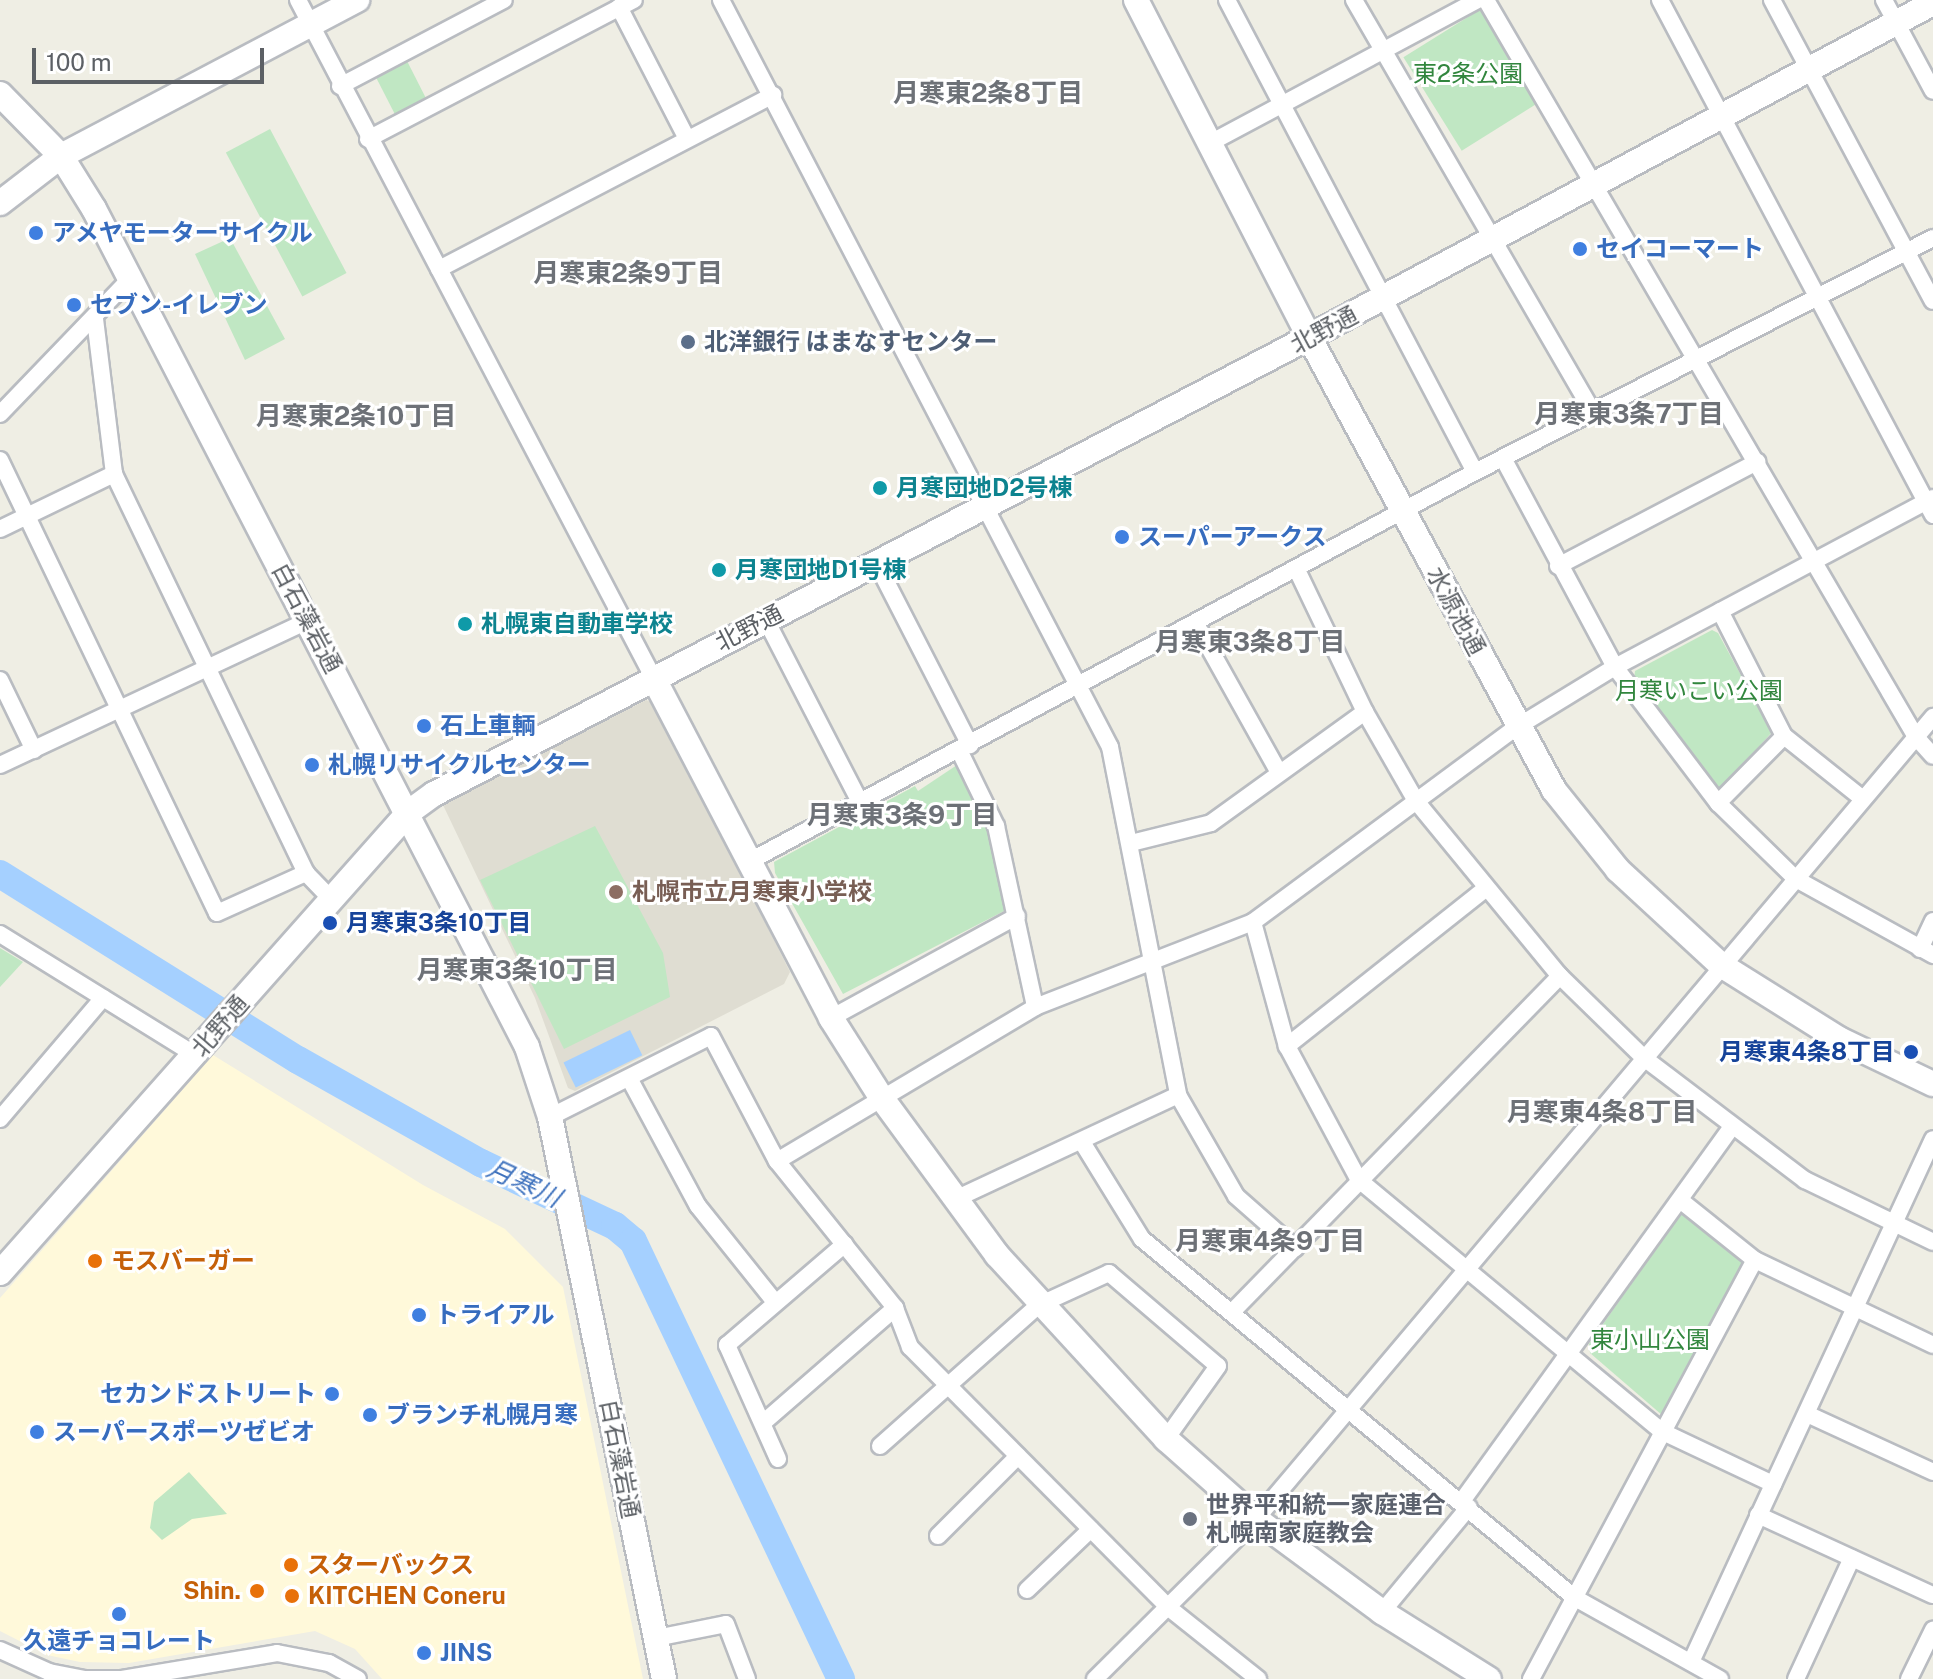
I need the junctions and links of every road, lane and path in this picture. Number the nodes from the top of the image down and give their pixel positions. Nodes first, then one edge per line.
1 (298, 0) edge
2 (357, 0) edge
3 (504, 0) edge
4 (721, 0) edge
5 (1136, 0) edge
6 (1227, 0) edge
7 (1354, 0) edge
8 (1478, 0) edge
9 (1486, 0) edge
10 (1660, 0) edge
11 (1772, 0) edge
12 (1884, 0) edge
13 (1933, 3) edge
14 (626, 4) edge
15 (1896, 22) junction
16 (311, 25) junction
17 (1382, 51) junction
18 (1808, 70) junction
19 (340, 86) junction
20 (1933, 91) edge
21 (0, 94) edge
22 (773, 95) junction
23 (1282, 106) junction
24 (1721, 116) junction
25 (368, 139) junction
26 (687, 139) junction
27 (1210, 143) junction
28 (61, 156) junction
29 (1592, 185) junction
30 (0, 203) edge
31 (1933, 238) edge
32 (1492, 239) junction
33 (1906, 252) junction
34 (439, 269) junction
35 (131, 278) junction
36 (1820, 297) junction
37 (1383, 299) junction
38 (1933, 301) edge
39 (95, 319) junction
40 (1309, 337) junction
41 (1699, 359) junction
42 (1, 410) edge
43 (1594, 414) junction
44 (0, 460) edge
45 (1504, 460) junction
46 (1757, 462) junction
47 (1475, 472) junction
48 (114, 474) junction
49 (986, 505) junction
50 (1931, 505) edge
51 (1403, 512) junction
52 (26, 517) junction
53 (0, 529) edge
54 (1816, 561) junction
55 (876, 562) junction
56 (1558, 566) junction
57 (1297, 570) junction
58 (1720, 611) junction
59 (766, 620) junction
60 (308, 621) junction
61 (1197, 626) junction
62 (1615, 667) junction
63 (208, 668) junction
64 (653, 677) junction
65 (0, 680) edge
66 (1080, 686) junction
67 (117, 711) junction
68 (1365, 712) junction
69 (1933, 717) edge
70 (1517, 727) junction
71 (1784, 736) junction
72 (1916, 737) junction
73 (964, 748) junction
74 (34, 750) junction
75 (1933, 756) edge
76 (0, 765) edge
77 (1279, 773) junction
78 (1863, 799) junction
79 (1416, 801) junction
80 (860, 802) junction
81 (1718, 803) junction
82 (409, 812) junction
83 (1131, 843) junction
84 (750, 861) junction
85 (306, 873) junction
86 (1796, 879) junction
87 (1485, 889) junction
88 (331, 899) junction
89 (1017, 916) junction
90 (1933, 921) edge
91 (1253, 922) junction
92 (0, 934) edge
93 (1926, 952) edge
94 (1152, 960) junction
95 (1721, 965) junction
96 (1560, 976) junction
97 (103, 998) junction
98 (1035, 1007) junction
99 (831, 1018) junction
100 (1287, 1046) junction
101 (201, 1049) junction
102 (1644, 1058) junction
103 (629, 1078) junction
104 (1933, 1084) edge
105 (1178, 1095) junction
106 (881, 1097) junction
107 (550, 1117) junction
108 (0, 1118) edge
109 (1732, 1126) junction
110 (1933, 1139) edge
111 (1082, 1142) junction
112 (777, 1161) junction
113 (1359, 1180) junction
114 (953, 1200) junction
115 (1680, 1200) junction
116 (1894, 1223) junction
117 (1933, 1242) edge
118 (845, 1244) junction
119 (1295, 1248) junction
120 (4, 1259) edge
121 (1755, 1260) junction
122 (1467, 1268) junction
123 (775, 1302) junction
124 (1039, 1305) junction
125 (895, 1308) junction
126 (1855, 1309) junction
127 (1233, 1311) junction
128 (1933, 1345) edge
129 (1570, 1352) junction
130 (947, 1387) junction
131 (1348, 1410) junction
132 (1807, 1414) junction
133 (764, 1422) junction
134 (1663, 1432) junction
135 (1166, 1439) junction
136 (880, 1446) dead end
137 (1018, 1456) junction
138 (778, 1459) dead end
139 (1933, 1472) edge
140 (1773, 1484) junction
141 (1465, 1504) junction
142 (1758, 1515) junction
143 (1256, 1519) junction
144 (1091, 1529) junction
145 (938, 1536) dead end
146 (1852, 1558) junction
147 (1027, 1590) dead end
148 (1933, 1595) edge
149 (1575, 1598) junction
150 (1169, 1608) junction
151 (1382, 1612) junction
152 (1933, 1630) edge
153 (656, 1638) junction
154 (0, 1650) edge
155 (1691, 1662) junction
156 (358, 1679) edge
157 (664, 1679) edge
158 (747, 1679) edge
159 (1095, 1679) edge
160 (1258, 1679) edge
161 (1489, 1679) edge
162 (1531, 1679) edge
163 (1720, 1679) edge
164 (1796, 1679) edge
165 (1909, 1679) edge

1 - 16 street
2 - 16 street
3 - 19 street
4 - 22 street
5 - 27 street, 水源池通
6 - 23 street
7 - 17 street
8 - 17 street
9 - 29 street
10 - 24 street
11 - 18 street
12 - 15 street
13 - 15 street, 北野通
14 - 25 street
14 - 26 street
15 - 18 street, 北野通
15 - 20 street
16 - 19 street
16 - 28 street
17 - 23 street
17 - 32 street
18 - 24 street, 北野通
18 - 33 street
19 - 25 street
21 - 28 street, 白石藻岩通
22 - 26 street
22 - 49 street
23 - 27 street
23 - 37 street
24 - 29 street, 北野通
24 - 36 street
25 - 34 street
26 - 34 street
27 - 40 street, 水源池通
28 - 30 street
28 - 35 street, 白石藻岩通
29 - 32 street, 北野通
29 - 41 street
31 - 33 street
32 - 37 street, 北野通
32 - 43 street
33 - 36 street
33 - 38 street
34 - 64 street
35 - 39 street
35 - 60 street, 白石藻岩通
36 - 41 street
36 - 50 street
37 - 40 street, 北野通
37 - 47 street
39 - 42 street
39 - 48 street
40 - 49 street, 北野通
40 - 51 street, 水源池通
41 - 43 street
41 - 46 street
43 - 45 street
44 - 52 street
45 - 47 street
45 - 56 street
46 - 54 street
46 - 56 street
47 - 51 street
48 - 52 street
48 - 63 street
49 - 55 street, 北野通
49 - 66 street
50 - 54 street
51 - 57 street
51 - 70 street, 水源池通
52 - 53 street
52 - 67 street
54 - 58 street
54 - 72 street
55 - 59 street, 北野通
55 - 73 street
56 - 62 street
57 - 61 street
57 - 68 street
58 - 62 street
58 - 71 street
59 - 64 street, 北野通
59 - 80 street
60 - 63 street
60 - 82 street, 白石藻岩通
61 - 66 street
61 - 77 street
62 - 70 street
62 - 81 street
63 - 67 street
63 - 85 street
64 - 82 street, 北野通
64 - 84 street
65 - 74 street
66 - 73 street
66 - 83 street
67 - 74 street
67 - 85 street
68 - 77 street
68 - 79 street
69 - 72 street
70 - 79 street
70 - 95 street, 水源池通
71 - 78 street
71 - 81 street
72 - 75 street
72 - 78 street
73 - 80 street
73 - 89 street
74 - 76 street
77 - 83 street
78 - 86 street
79 - 87 street
79 - 91 street
80 - 84 street
81 - 86 street
82 - 88 street, 北野通
82 - 107 street, 白石藻岩通
83 - 94 street
84 - 99 street
85 - 88 street
86 - 93 street
86 - 95 street
87 - 96 street
87 - 100 street
88 - 101 street, 北野通
89 - 98 street
89 - 99 street
90 - 93 street
91 - 94 street
91 - 100 street
92 - 97 street
94 - 98 street
94 - 105 street
95 - 102 street
95 - 104 street, 水源池通
96 - 102 street
96 - 113 street
97 - 101 street
97 - 108 street
98 - 106 street
99 - 106 street
100 - 113 street
101 - 120 street, 北野通
102 - 109 street
102 - 122 street
103 - 107 street
103 - 112 street
103 - 123 street
105 - 111 street
105 - 119 street
106 - 112 street
106 - 114 street
107 - 153 street, 白石藻岩通
109 - 115 street
109 - 116 street
110 - 116 street
111 - 114 street
111 - 127 street
112 - 118 street
113 - 119 street
113 - 122 street
114 - 124 street
115 - 121 street
115 - 129 street
116 - 117 street
116 - 126 street
118 - 123 street
118 - 125 street
119 - 127 street
121 - 126 street
121 - 134 street
122 - 129 street
122 - 131 street
123 - 133 street
124 - 130 street
124 - 135 street
124 - 135 street
125 - 130 street
125 - 133 street
126 - 128 street
126 - 132 street
127 - 131 street
129 - 134 street
129 - 141 street
130 - 136 street
130 - 137 street
131 - 141 street
131 - 143 street
132 - 139 street
132 - 140 street
133 - 138 street
134 - 140 street
134 - 149 street
135 - 143 street
137 - 144 street
137 - 145 street
140 - 142 street
141 - 149 street
141 - 151 street
142 - 146 street
142 - 155 street
143 - 150 street
143 - 151 street
144 - 147 street
144 - 150 street
146 - 148 street
146 - 164 street
149 - 155 street
149 - 162 street
150 - 159 street
150 - 160 street
151 - 161 street
152 - 165 street
153 - 157 street, 白石藻岩通
153 - 158 street
154 - 156 street
155 - 163 street

